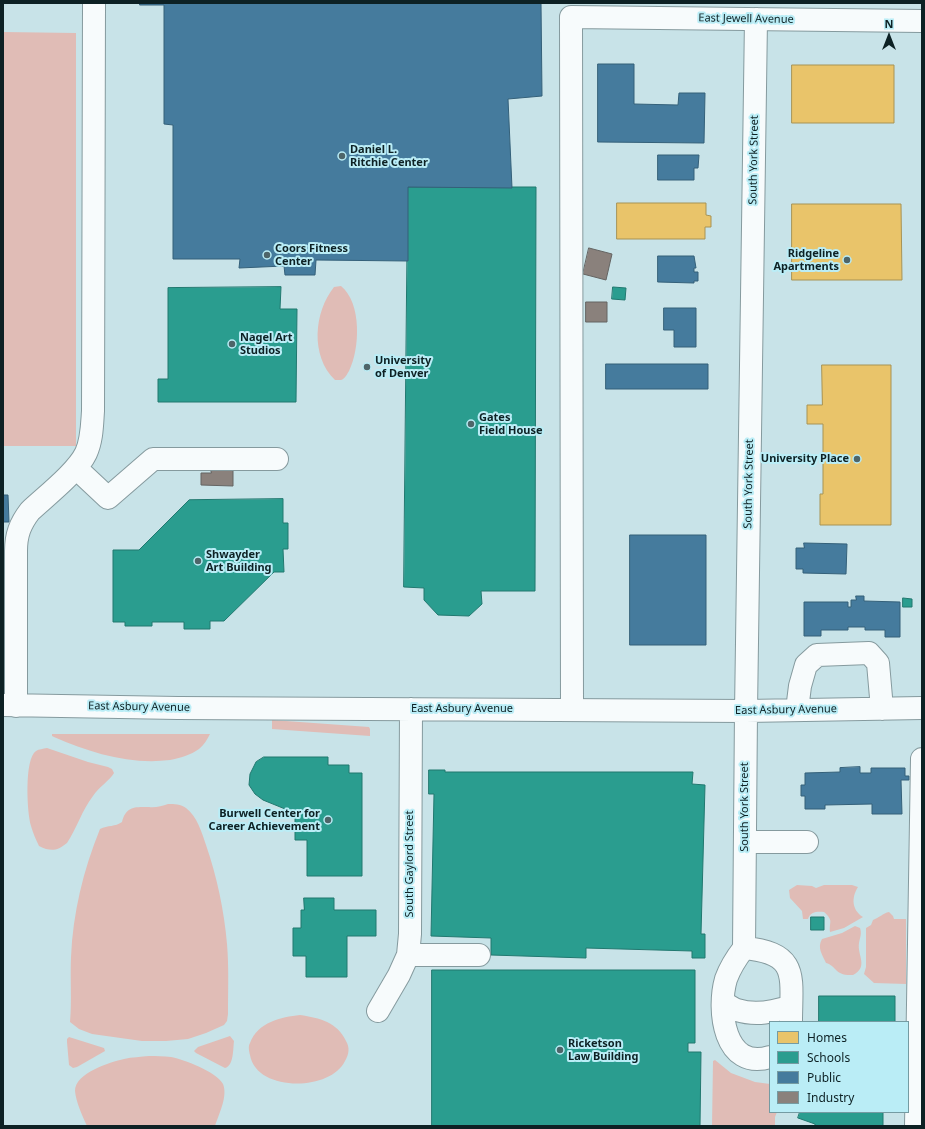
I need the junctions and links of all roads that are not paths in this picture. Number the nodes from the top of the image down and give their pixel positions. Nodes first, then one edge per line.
1 (94, 3) edge
2 (875, 12) edge
3 (756, 19) junction
4 (922, 21) edge
5 (277, 459) dead end
6 (76, 468) junction
7 (10, 706) edge
8 (922, 708) edge
9 (411, 709) junction
10 (882, 709) junction
11 (572, 710) junction
12 (797, 710) junction
13 (746, 711) junction
14 (922, 759) edge
15 (922, 769) edge
16 (745, 842) junction
17 (807, 842) dead end
18 (744, 948) junction
19 (920, 950) edge
20 (408, 955) junction
21 (479, 955) dead end
22 (723, 1002) junction
23 (378, 1012) dead end
24 (791, 1014) edge
25 (769, 1057) edge
26 (916, 1126) edge

1 - 6 street
2 - 3 street, East Jewell Avenue
2 - 4 street, East Jewell Avenue
3 - 11 street, East Jewell Avenue
3 - 13 street, South York Street
5 - 6 street
6 - 7 street
7 - 9 street, East Asbury Avenue
8 - 10 street, East Asbury Avenue
9 - 11 street, East Asbury Avenue
9 - 20 street, South Gaylord Street
10 - 12 street, East Asbury Avenue
10 - 12 street
11 - 13 street, East Asbury Avenue
12 - 13 street, East Asbury Avenue
13 - 16 street, South York Street
14 - 15 street
15 - 19 street
16 - 17 street
16 - 18 street, South York Street
18 - 22 street
18 - 24 street
19 - 26 street
20 - 21 street
20 - 23 street, South Gaylord Street
22 - 24 street
22 - 25 street

